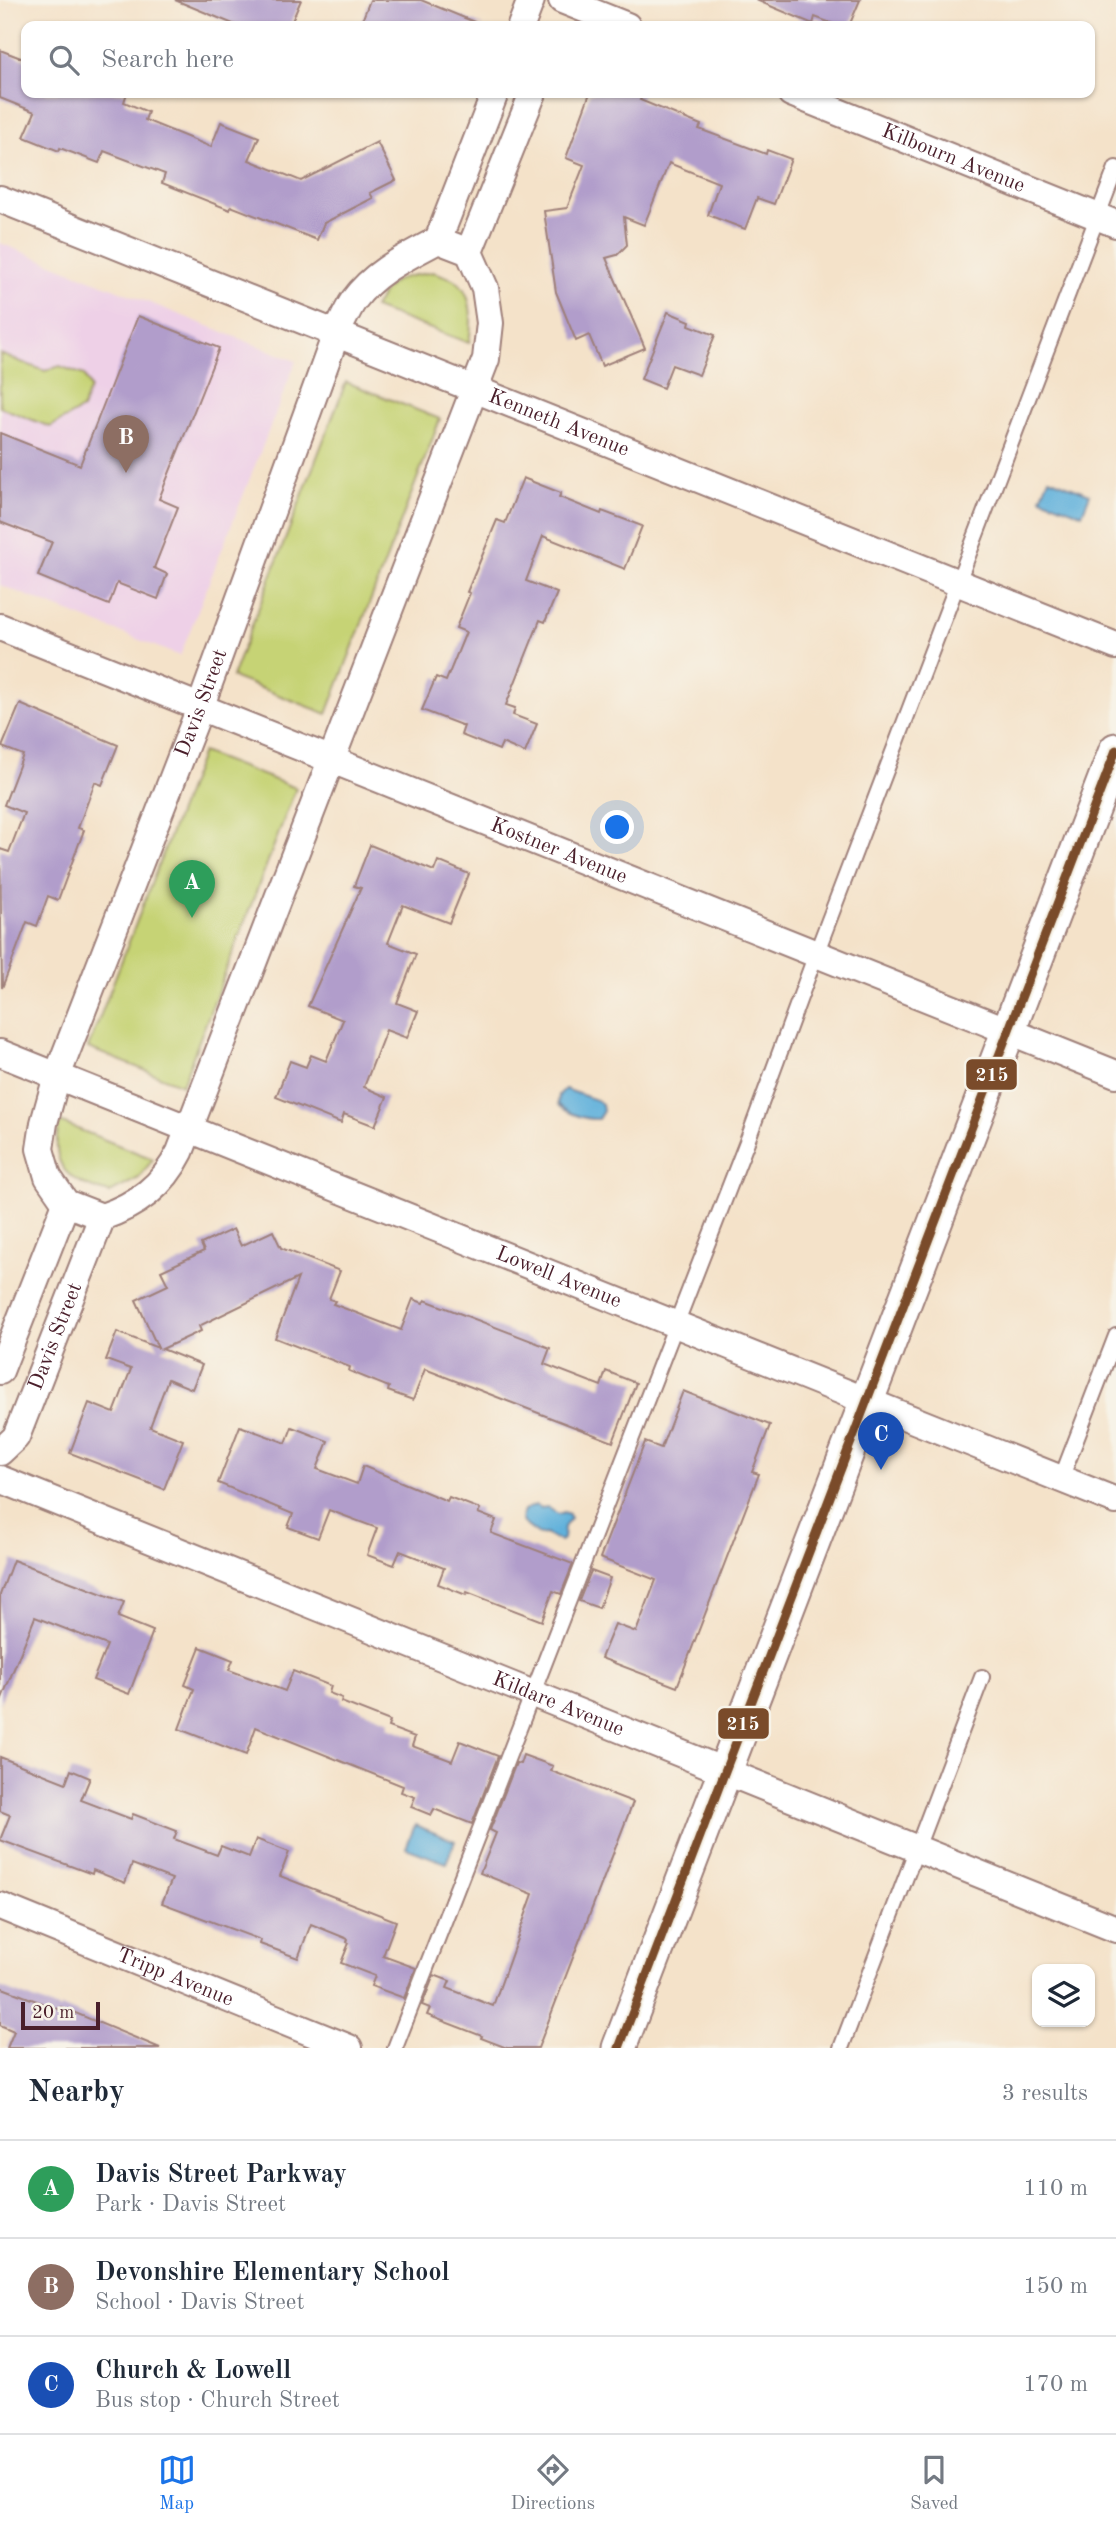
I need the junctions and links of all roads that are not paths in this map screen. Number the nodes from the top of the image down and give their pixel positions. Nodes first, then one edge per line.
1 (531, 0) edge
2 (565, 7) edge
3 (522, 21) edge
4 (611, 21) edge
5 (493, 98) edge
6 (531, 98) edge
7 (803, 98) edge
8 (1116, 168) edge
9 (0, 199) edge
10 (1106, 221) edge
11 (438, 240) junction
12 (469, 252) junction
13 (336, 334) junction
14 (474, 389) junction
15 (957, 583) junction
16 (0, 628) edge
17 (1116, 646) edge
18 (201, 708) junction
19 (1116, 750) edge
20 (332, 760) junction
21 (816, 954) junction
22 (1009, 1031) junction
23 (0, 1053) edge
24 (1116, 1074) edge
25 (57, 1076) junction
26 (190, 1129) junction
27 (66, 1203) junction
28 (102, 1217) junction
29 (675, 1325) junction
30 (1116, 1336) edge
31 (0, 1371) edge
32 (867, 1401) junction
33 (0, 1452) edge
34 (0, 1479) edge
35 (1061, 1479) junction
36 (1116, 1501) edge
37 (982, 1677) dead end
38 (533, 1693) junction
39 (725, 1771) junction
40 (915, 1849) junction
41 (0, 1906) edge
42 (1116, 1929) edge
43 (349, 2048) edge
44 (395, 2048) edge
45 (619, 2048) edge
46 (841, 2048) edge

1 - 3 street
2 - 4 street
5 - 11 street
6 - 12 street
7 - 10 street, Kilbourn Avenue
8 - 10 lane
9 - 13 street, Kenneth Avenue
10 - 15 lane
11 - 12 street
11 - 13 street, Davis Street
12 - 14 street
13 - 14 street, Kenneth Avenue
13 - 18 street, Davis Street
14 - 15 street, Kenneth Avenue
14 - 20 street
15 - 17 street, Kenneth Avenue
15 - 21 lane
16 - 18 street, Kostner Avenue
18 - 20 street, Kostner Avenue
18 - 25 street, Davis Street
19 - 22 street
20 - 21 street, Kostner Avenue
20 - 26 street
21 - 22 street, Kostner Avenue
21 - 29 lane
22 - 24 street, Kostner Avenue
22 - 32 street
23 - 25 street, Lowell Avenue
25 - 26 street, Lowell Avenue
25 - 27 street, Davis Street
26 - 28 street
26 - 29 street, Lowell Avenue
27 - 28 street
27 - 31 street, Davis Street
28 - 33 street, Davis Street
29 - 32 street, Lowell Avenue
29 - 38 lane
30 - 35 lane
32 - 35 street, Lowell Avenue
32 - 39 street
34 - 38 street, Kildare Avenue
35 - 36 street, Lowell Avenue
37 - 40 lane
38 - 39 street, Kildare Avenue
38 - 44 lane
39 - 40 street, Kildare Avenue
39 - 45 street
40 - 42 street, Kildare Avenue
40 - 46 lane
41 - 43 street, Tripp Avenue

